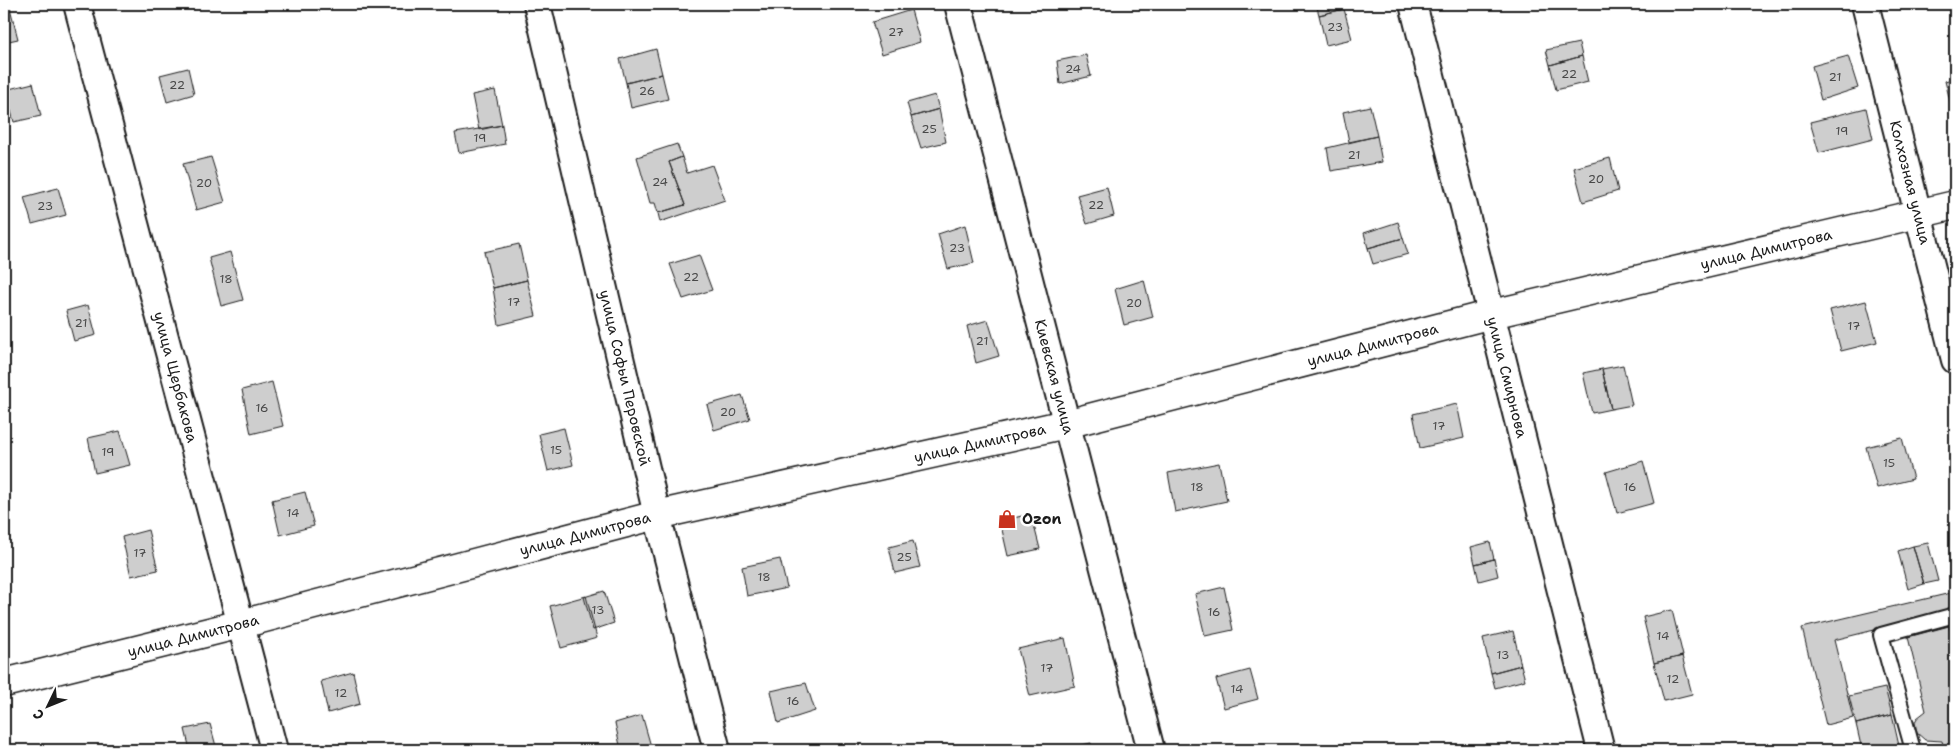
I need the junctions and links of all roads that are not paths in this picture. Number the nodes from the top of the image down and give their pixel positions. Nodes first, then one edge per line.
1 (77, 4) edge
2 (537, 4) edge
3 (958, 4) edge
4 (1413, 4) edge
5 (1865, 4) edge
6 (1955, 205) edge
7 (1918, 215) junction
8 (1492, 314) junction
9 (1955, 360) edge
10 (1066, 424) junction
11 (657, 515) junction
12 (1955, 615) edge
13 (242, 624) junction
14 (4, 682) edge
15 (274, 750) edge
16 (717, 750) edge
17 (1151, 750) edge
18 (1601, 750) edge
19 (1913, 750) edge

1 - 13 street, улица Щербакова
2 - 11 street, улица Софьи Перовской
3 - 10 street, Киевская улица
4 - 8 street, улица Смирнова
5 - 7 street, Колхозная улица
6 - 7 street, улица Димитрова
7 - 8 street, улица Димитрова
7 - 9 street, Колхозная улица
8 - 10 street, улица Димитрова
8 - 18 street, улица Смирнова
10 - 11 street, улица Димитрова
10 - 17 street, Киевская улица
11 - 13 street, улица Димитрова
11 - 16 street, улица Софьи Перовской
12 - 19 lane
13 - 14 street, улица Димитрова
13 - 15 street, улица Щербакова

